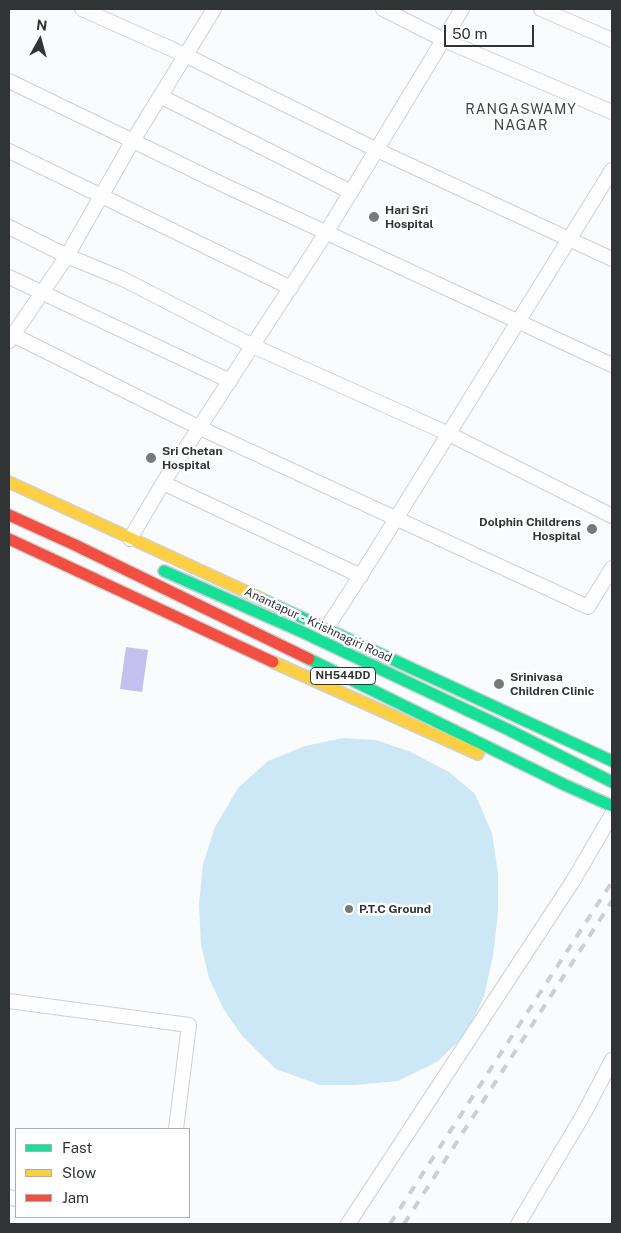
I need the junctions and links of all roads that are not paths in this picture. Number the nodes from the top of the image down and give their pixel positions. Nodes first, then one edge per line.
1 (82, 9) edge
2 (214, 9) edge
3 (383, 9) edge
4 (462, 9) edge
5 (541, 9) edge
6 (444, 40) junction
7 (612, 40) edge
8 (185, 55) junction
9 (9, 81) edge
10 (160, 96) junction
11 (612, 112) edge
12 (132, 142) junction
13 (377, 150) junction
14 (9, 151) edge
15 (612, 170) edge
16 (351, 192) junction
17 (101, 196) junction
18 (9, 227) edge
19 (326, 233) junction
20 (570, 239) junction
21 (67, 256) junction
22 (612, 260) edge
23 (9, 277) edge
24 (291, 288) junction
25 (41, 293) junction
26 (518, 322) junction
27 (10, 336) edge
28 (253, 346) junction
29 (612, 365) edge
30 (230, 381) junction
31 (200, 428) junction
32 (449, 434) junction
33 (9, 482) edge
34 (162, 483) junction
35 (9, 515) edge
36 (612, 516) edge
37 (396, 519) junction
38 (9, 539) edge
39 (130, 539) junction
40 (150, 565) dead end
41 (612, 568) edge
42 (361, 576) junction
43 (326, 629) junction
44 (612, 762) edge
45 (612, 782) edge
46 (612, 806) edge
47 (612, 814) edge
48 (9, 1001) edge
49 (612, 1060) edge
50 (176, 1128) edge
51 (348, 1224) edge
52 (518, 1224) edge

1 - 8 street
2 - 8 street
3 - 6 street
4 - 6 street
5 - 7 street
6 - 11 street
6 - 13 street
8 - 10 street
8 - 13 street
9 - 12 street
10 - 12 street
10 - 16 street
12 - 17 street
12 - 19 street
13 - 16 street
13 - 20 street
14 - 17 street
15 - 20 street
16 - 19 street
17 - 21 street
17 - 24 street
18 - 21 street
19 - 24 street
19 - 26 street
20 - 22 street
20 - 26 street
21 - 25 street
21 - 28 street
23 - 25 street
24 - 28 street
25 - 27 street
25 - 30 street
26 - 29 street
26 - 32 street
27 - 31 street
28 - 30 street
28 - 32 street
30 - 31 street
31 - 34 street
31 - 37 street
32 - 36 street
32 - 37 street
33 - 39 main road
34 - 39 street
34 - 42 street
35 - 46 main road, NH544DD
37 - 41 street
37 - 42 street
38 - 47 main road
39 - 43 main road
40 - 45 main road, Anantapur - Krishnagiri Road / NH544DD
42 - 43 street
43 - 44 main road
47 - 51 street
48 - 50 street
49 - 52 street

